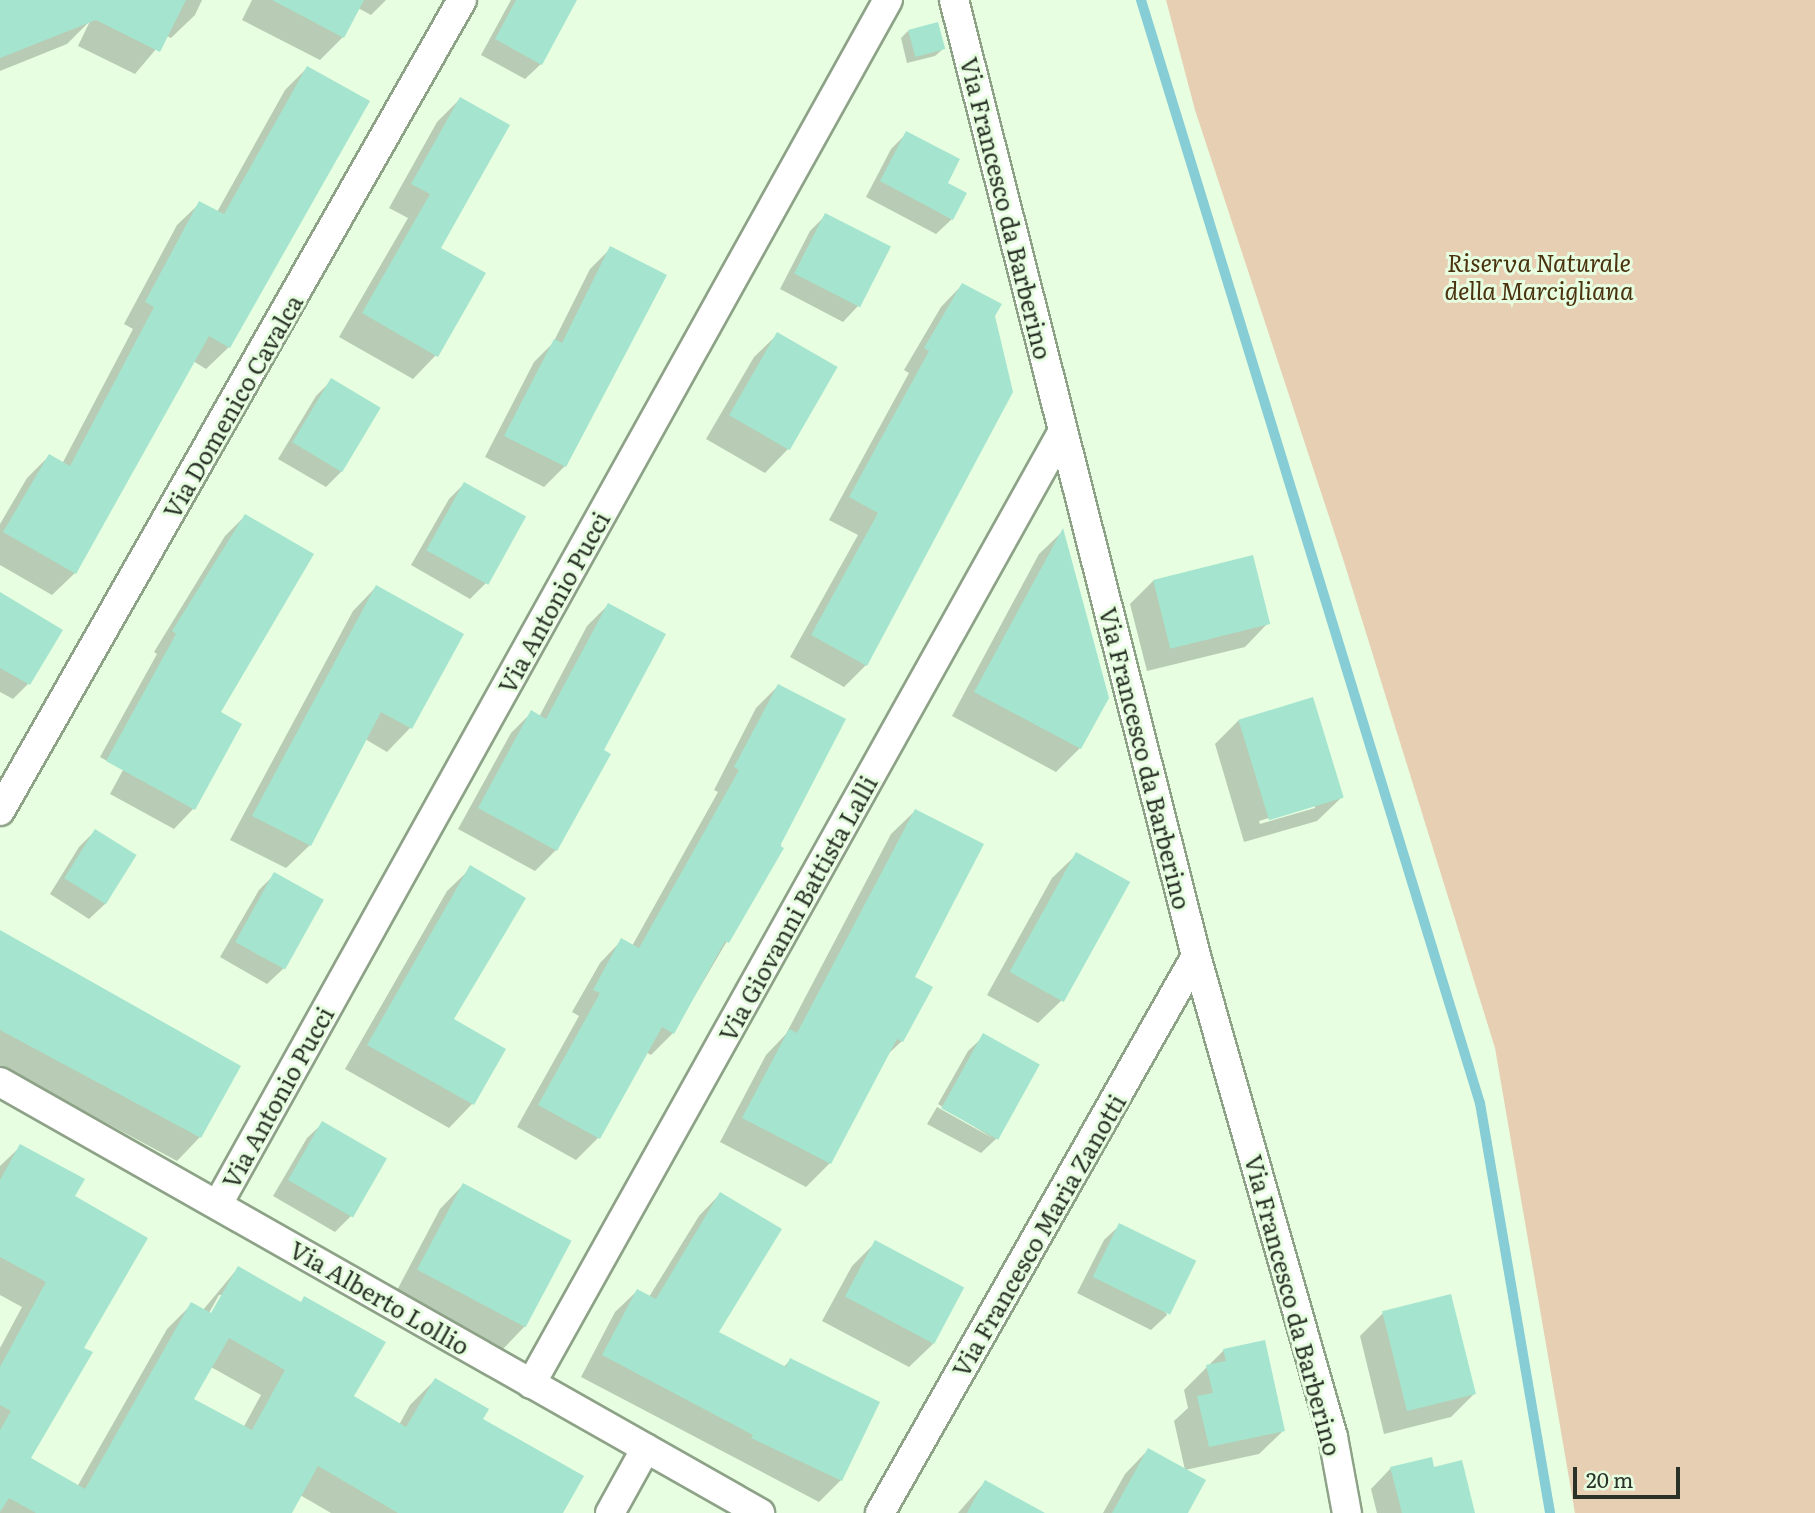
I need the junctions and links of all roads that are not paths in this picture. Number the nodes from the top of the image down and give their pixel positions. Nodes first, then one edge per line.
1 (462, 0) edge
2 (888, 0) edge
3 (954, 0) edge
4 (1063, 431) junction
5 (0, 811) edge
6 (1196, 956) junction
7 (0, 1082) edge
8 (218, 1204) junction
9 (531, 1384) junction
10 (646, 1448) junction
11 (610, 1513) edge
12 (760, 1513) edge
13 (880, 1513) edge
14 (1347, 1513) edge

1 - 5 street, Via Domenico Cavalca
2 - 8 street, Via Antonio Pucci
3 - 4 street, Via Francesco da Barberino
4 - 6 street, Via Francesco da Barberino
4 - 9 street, Via Giovanni Battista Lalli
6 - 13 street, Via Francesco Maria Zanotti
6 - 14 street, Via Francesco da Barberino
7 - 8 street, Via Alberto Lollio
8 - 9 street, Via Alberto Lollio
9 - 10 street, Via Alberto Lollio
10 - 11 street
10 - 12 street, Via Alberto Lollio

